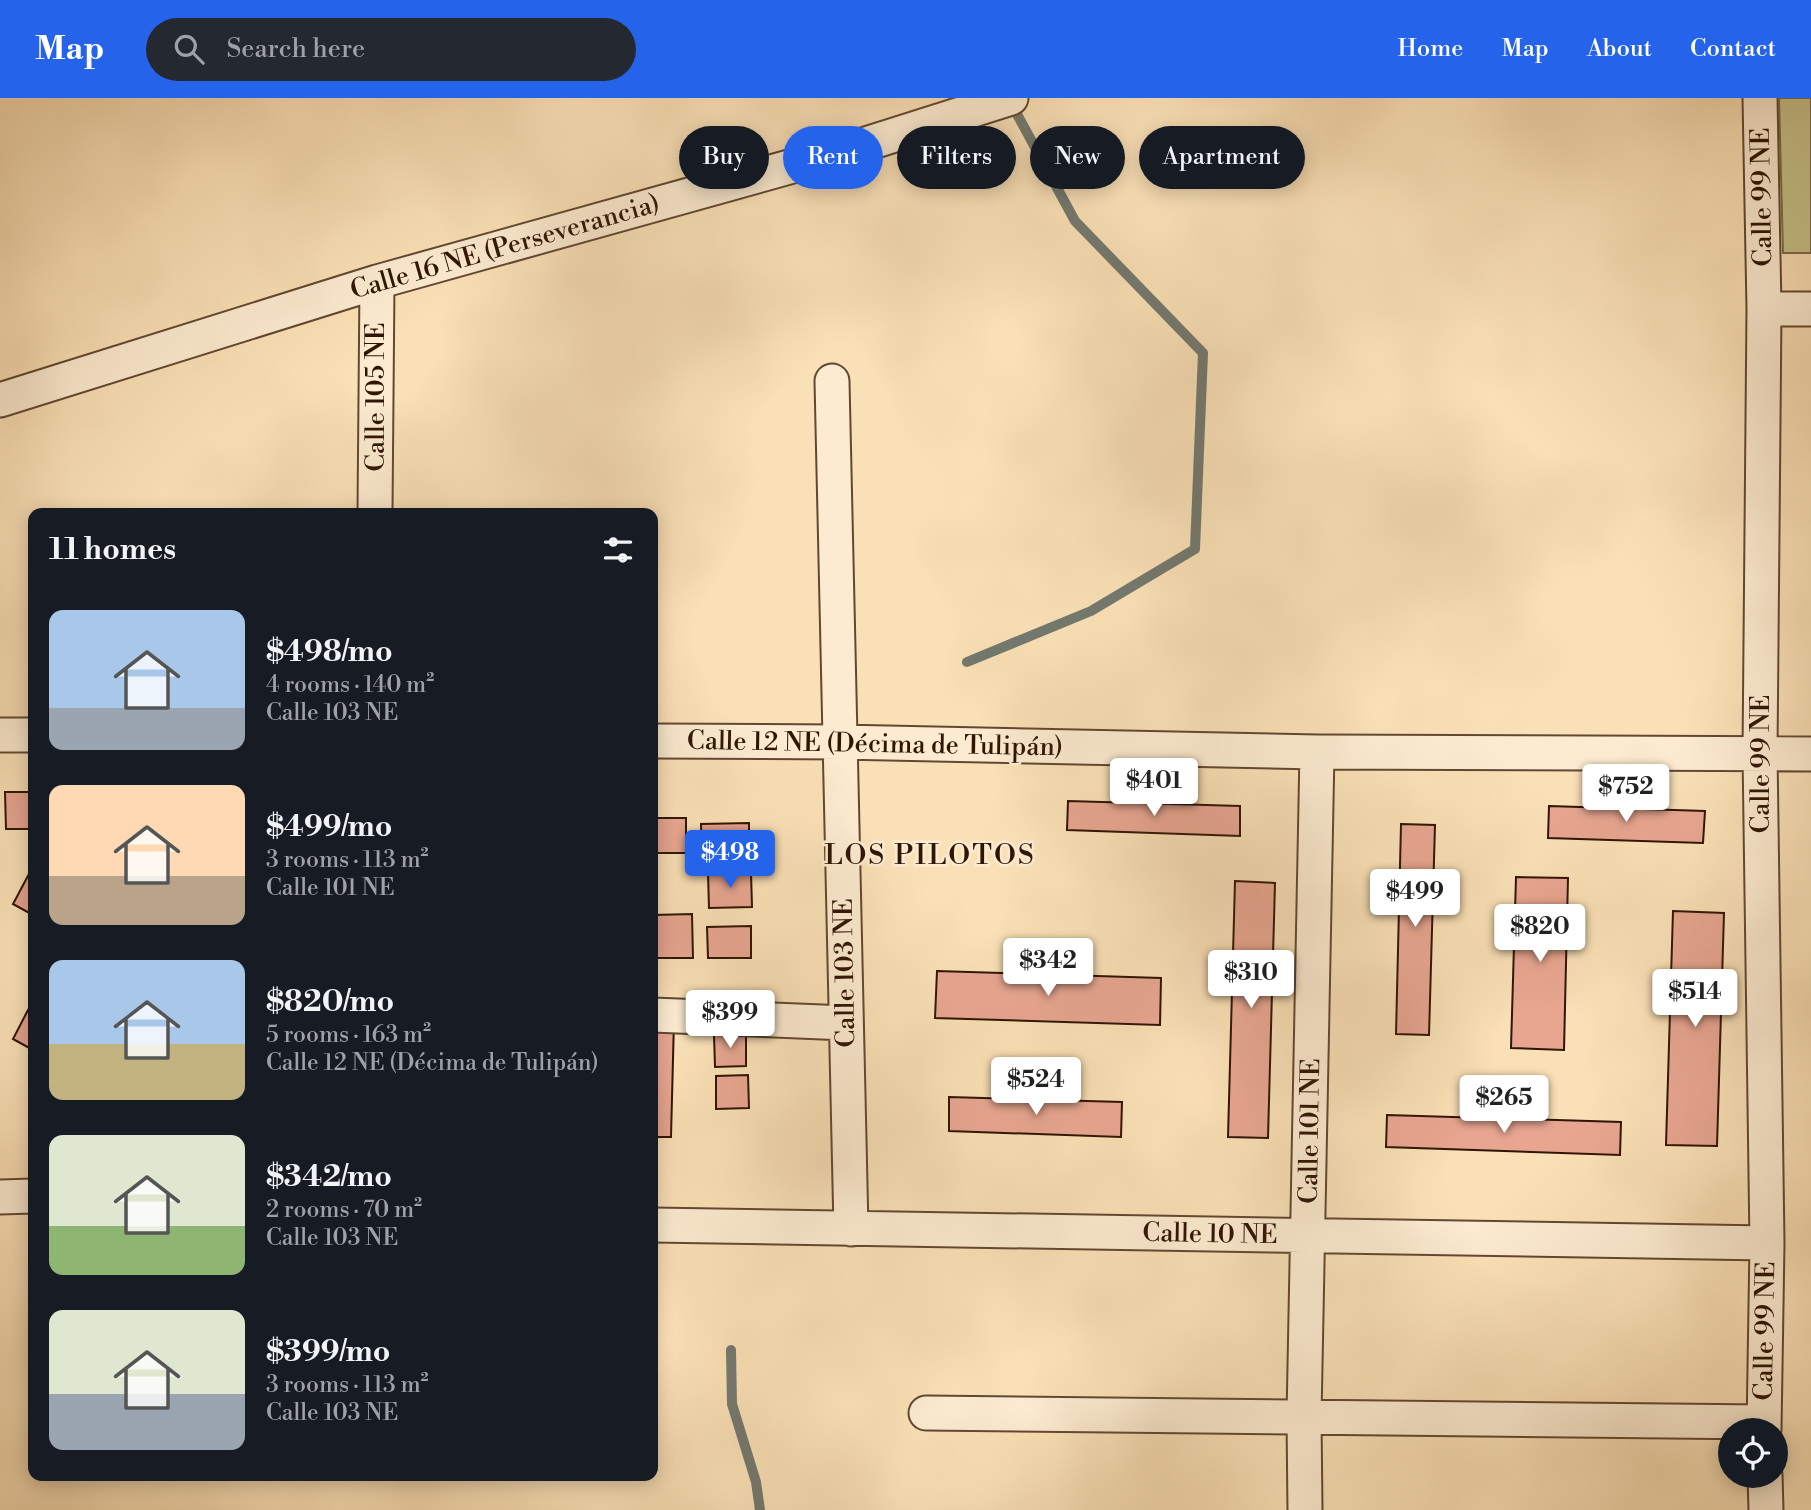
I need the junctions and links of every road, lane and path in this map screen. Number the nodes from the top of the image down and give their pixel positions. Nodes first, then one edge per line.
1 (1760, 98) edge
2 (1003, 101) edge
3 (377, 282) junction
4 (1763, 309) junction
5 (1811, 309) edge
6 (832, 381) dead end
7 (0, 400) edge
8 (375, 508) edge
9 (0, 735) edge
10 (28, 736) edge
11 (658, 741) edge
12 (840, 741) junction
13 (1317, 752) junction
14 (1759, 753) junction
15 (1811, 754) edge
16 (658, 1015) edge
17 (846, 1023) junction
18 (0, 1196) edge
19 (28, 1196) edge
20 (658, 1225) edge
21 (851, 1229) junction
22 (1308, 1235) junction
23 (1767, 1243) junction
24 (926, 1413) dead end
25 (1304, 1417) junction
26 (1764, 1418) edge
27 (1718, 1425) edge
28 (1765, 1488) edge
29 (1305, 1510) edge
30 (1766, 1510) edge

1 - 4 street, Calle 99 NE
2 - 3 street, Calle 16 NE (Perseverancia)
3 - 7 street, Calle 16 NE (Perseverancia)
3 - 8 street, Calle 105 NE
4 - 5 street
4 - 14 street, Calle 99 NE
6 - 12 street, Calle 103 NE
9 - 10 street
11 - 12 street, Calle 12 NE (Décima de Tulipán)
12 - 13 street, Calle 12 NE (Décima de Tulipán)
12 - 17 street, Calle 103 NE
13 - 14 street, Calle 12 NE (Décima de Tulipán)
13 - 22 street, Calle 101 NE
14 - 15 street, Calle 12 NE (Décima de Tulipán)
14 - 23 street, Calle 99 NE
16 - 17 street
17 - 21 street, Calle 103 NE
18 - 19 street
20 - 21 street, Calle 10 NE
21 - 22 street, Calle 10 NE
22 - 23 street, Calle 10 NE
22 - 25 street, Calle 101 NE
23 - 26 street, Calle 99 NE
24 - 25 street
25 - 27 street
25 - 29 street, Calle 101 NE
28 - 30 street

